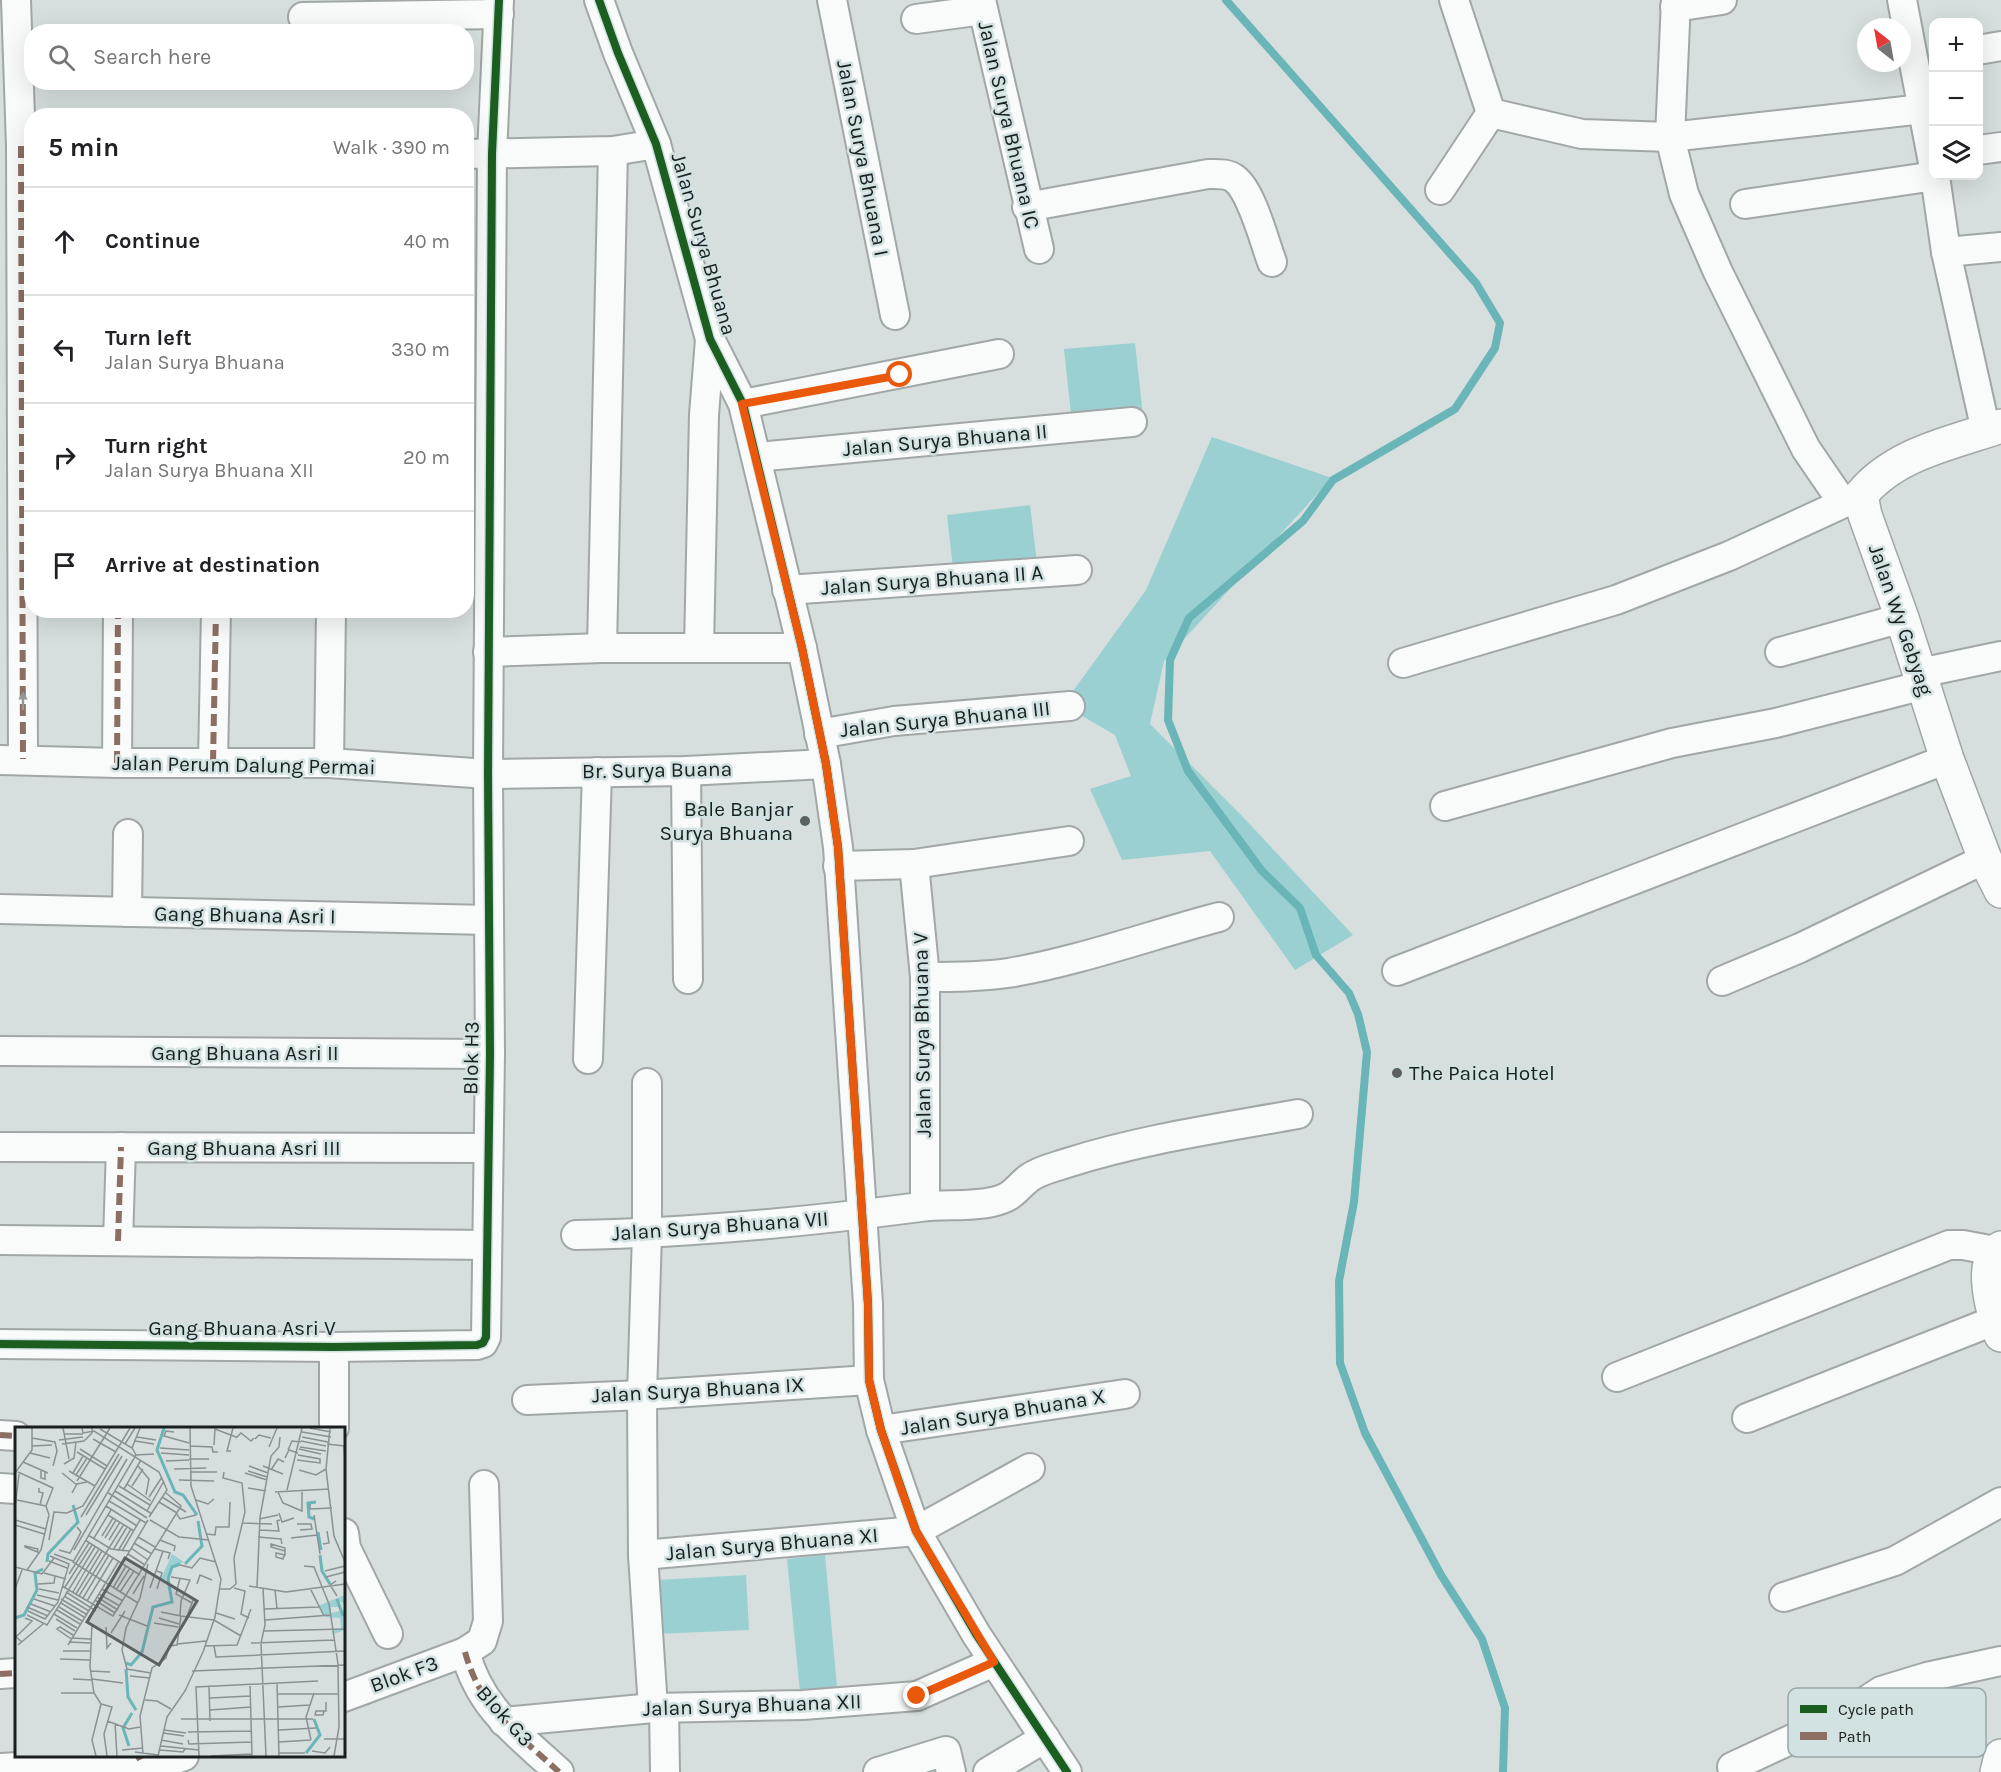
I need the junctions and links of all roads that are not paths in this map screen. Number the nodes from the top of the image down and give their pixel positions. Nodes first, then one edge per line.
1 (16, 0) edge
2 (599, 0) edge
3 (832, 0) edge
4 (1454, 0) edge
5 (1722, 0) edge
6 (1902, 0) edge
7 (1675, 4) edge
8 (982, 5) edge
9 (499, 7) edge
10 (303, 18) dead end
11 (916, 19) dead end
12 (2001, 46) edge
13 (1983, 49) edge
14 (1924, 57) edge
15 (1923, 109) junction
16 (1491, 113) junction
17 (1670, 137) junction
18 (1929, 141) edge
19 (656, 144) junction
20 (17, 146) edge
21 (2001, 147) edge
22 (1983, 149) edge
23 (613, 151) junction
24 (479, 154) edge
25 (1929, 168) edge
26 (1936, 180) edge
27 (1440, 190) dead end
28 (1745, 204) dead end
29 (1027, 207) junction
30 (2001, 247) edge
31 (1038, 249) dead end
32 (1946, 252) junction
33 (1272, 262) dead end
34 (895, 315) dead end
35 (710, 339) junction
36 (999, 354) dead end
37 (742, 404) junction
38 (1132, 422) dead end
39 (1993, 428) edge
40 (757, 457) junction
41 (1852, 499) junction
42 (1077, 570) dead end
43 (787, 590) junction
44 (118, 618) edge
45 (216, 618) edge
46 (331, 618) edge
47 (1902, 618) junction
48 (602, 648) junction
49 (699, 648) junction
50 (802, 648) junction
51 (489, 652) junction
52 (1780, 652) dead end
53 (2001, 656) edge
54 (1402, 663) dead end
55 (1922, 679) junction
56 (1070, 706) dead end
57 (819, 734) junction
58 (1947, 759) junction
59 (12, 760) edge
60 (213, 762) junction
61 (117, 763) junction
62 (329, 763) junction
63 (826, 764) junction
64 (686, 771) junction
65 (597, 772) junction
66 (488, 774) junction
67 (1445, 806) dead end
68 (128, 834) dead end
69 (1069, 840) dead end
70 (1985, 859) junction
71 (914, 864) junction
72 (838, 866) junction
73 (2001, 891) edge
74 (0, 909) edge
75 (127, 912) junction
76 (1218, 917) dead end
77 (489, 920) junction
78 (1397, 971) dead end
79 (925, 977) junction
80 (688, 979) dead end
81 (1722, 981) dead end
82 (0, 1051) edge
83 (490, 1054) junction
84 (588, 1059) dead end
85 (647, 1083) dead end
86 (1298, 1114) dead end
87 (0, 1147) edge
88 (122, 1147) junction
89 (488, 1148) junction
90 (925, 1206) junction
91 (862, 1215) junction
92 (647, 1234) junction
93 (576, 1235) dead end
94 (0, 1240) edge
95 (118, 1241) junction
96 (487, 1245) junction
97 (1998, 1250) edge
98 (1998, 1328) edge
99 (483, 1343) joint
100 (0, 1344) edge
101 (334, 1347) junction
102 (1617, 1377) dead end
103 (869, 1380) junction
104 (1125, 1394) dead end
105 (642, 1395) junction
106 (528, 1400) dead end
107 (1747, 1418) dead end
108 (334, 1427) edge
109 (881, 1430) junction
110 (0, 1435) edge
111 (15, 1436) edge
112 (1030, 1468) dead end
113 (484, 1485) dead end
114 (0, 1488) edge
115 (15, 1489) edge
116 (2001, 1502) edge
117 (916, 1531) junction
118 (345, 1540) edge
119 (643, 1554) junction
120 (1784, 1597) dead end
121 (388, 1634) dead end
122 (465, 1652) junction
123 (2001, 1661) edge
124 (994, 1662) junction
125 (15, 1673) edge
126 (0, 1674) edge
127 (1891, 1688) edge
128 (345, 1697) edge
129 (659, 1708) junction
130 (504, 1722) junction
131 (1045, 1738) junction
132 (1788, 1741) edge
133 (2001, 1756) edge
134 (175, 1757) edge
135 (948, 1761) edge
136 (143, 1764) edge
137 (1732, 1767) dead end
138 (0, 1768) edge
139 (559, 1772) edge
140 (665, 1772) edge
141 (878, 1772) edge
142 (988, 1772) edge
143 (1067, 1772) edge
144 (1996, 1772) edge

1 - 20 street
2 - 19 street, Jalan Surya Bhuana
3 - 34 street, Jalan Surya Bhuana I
4 - 16 street
5 - 7 street
6 - 14 street
7 - 17 street
8 - 11 street
8 - 29 street, Jalan Surya Bhuana IC
9 - 10 street
9 - 24 street, Blok H3
12 - 13 street
14 - 15 street
15 - 17 street
15 - 18 street
16 - 17 street
16 - 27 street
17 - 41 street
19 - 23 street
19 - 35 street, Jalan Surya Bhuana
59 -> 20 street
21 - 22 street
23 - 24 street
23 - 48 street
24 - 51 street, Blok H3
25 - 28 street
26 - 32 street
29 - 31 street, Jalan Surya Bhuana IC
29 - 33 street
30 - 32 street
32 - 39 street
35 - 37 street, Jalan Surya Bhuana
35 - 49 street
36 - 37 street
37 - 40 street, Jalan Surya Bhuana
38 - 40 street, Jalan Surya Bhuana II
39 - 41 street
40 - 43 street, Jalan Surya Bhuana
41 - 47 street, Jalan Wy Gebyag
41 - 54 street
42 - 43 street, Jalan Surya Bhuana II A
43 - 50 street, Jalan Surya Bhuana
44 - 61 street
45 - 60 street
46 - 62 street
47 - 52 street
47 - 55 street, Jalan Wy Gebyag
48 - 49 street
48 - 51 street
49 - 50 street
50 - 57 street, Jalan Surya Bhuana
51 - 66 street, Blok H3
53 - 55 street
55 - 58 street, Jalan Wy Gebyag
55 - 67 street
56 - 57 street, Jalan Surya Bhuana III
57 - 63 street, Jalan Surya Bhuana
58 - 70 street, Jalan Wy Gebyag
58 - 78 street
59 - 61 street, Jalan Perum Dalung Permai
60 - 61 street, Jalan Perum Dalung Permai
60 - 62 street, Jalan Perum Dalung Permai
62 - 66 street, Jalan Perum Dalung Permai
63 - 64 street, Br. Surya Buana
63 - 72 street, Jalan Surya Bhuana
64 - 65 street, Br. Surya Buana
64 - 80 street
65 - 66 street, Br. Surya Buana
65 - 84 street
66 - 77 street, Blok H3
68 - 75 street
69 - 71 street
70 - 73 street, Jalan Wy Gebyag
70 - 81 street
71 - 72 street
71 - 79 street, Jalan Surya Bhuana V
72 - 91 street, Jalan Surya Bhuana
74 - 75 street, Gang Bhuana Asri I
75 - 77 street, Gang Bhuana Asri I
76 - 79 street
77 - 83 street, Blok H3
79 - 90 street, Jalan Surya Bhuana V
82 - 83 street, Gang Bhuana Asri II
83 - 89 street, Blok H3
85 - 92 street
86 - 90 street, Jalan Surya Bhuana VII
87 - 88 street, Gang Bhuana Asri III
88 - 89 street, Gang Bhuana Asri III
88 - 95 street
89 - 96 street, Blok H3
90 - 91 street, Jalan Surya Bhuana VII
91 - 92 street, Jalan Surya Bhuana VII
91 - 103 street, Jalan Surya Bhuana
92 - 93 street, Jalan Surya Bhuana VII
92 - 105 street
94 - 95 street
95 - 96 street
96 - 99 street, Blok H3
97 - 98 street
97 - 102 street
98 - 107 street
99 - 101 street, Gang Bhuana Asri V
100 - 101 street, Gang Bhuana Asri V
101 - 108 street
103 - 105 street, Jalan Surya Bhuana IX
103 - 109 street, Jalan Surya Bhuana
104 - 109 street, Jalan Surya Bhuana X
105 - 106 street, Jalan Surya Bhuana IX
105 - 119 street
109 - 117 street, Jalan Surya Bhuana
110 - 111 street
112 - 117 street, Jalan Surya Bhuana XI
113 - 122 street
114 - 115 street
116 - 120 street
117 - 119 street, Jalan Surya Bhuana XI
117 - 124 street, Jalan Surya Bhuana
118 - 121 street
119 - 129 street
122 - 128 street, Blok F3
122 - 130 street, Blok G3
123 - 127 street
124 - 129 street, Jalan Surya Bhuana XII
124 - 131 street, Jalan Surya Bhuana
125 - 126 street
129 - 130 street, Jalan Surya Bhuana XII
129 - 140 street
130 - 139 street, Blok G3
131 - 142 street
131 - 143 street, Jalan Surya Bhuana
132 - 137 street
133 - 144 street
134 - 136 street
135 - 141 street
136 - 138 street

